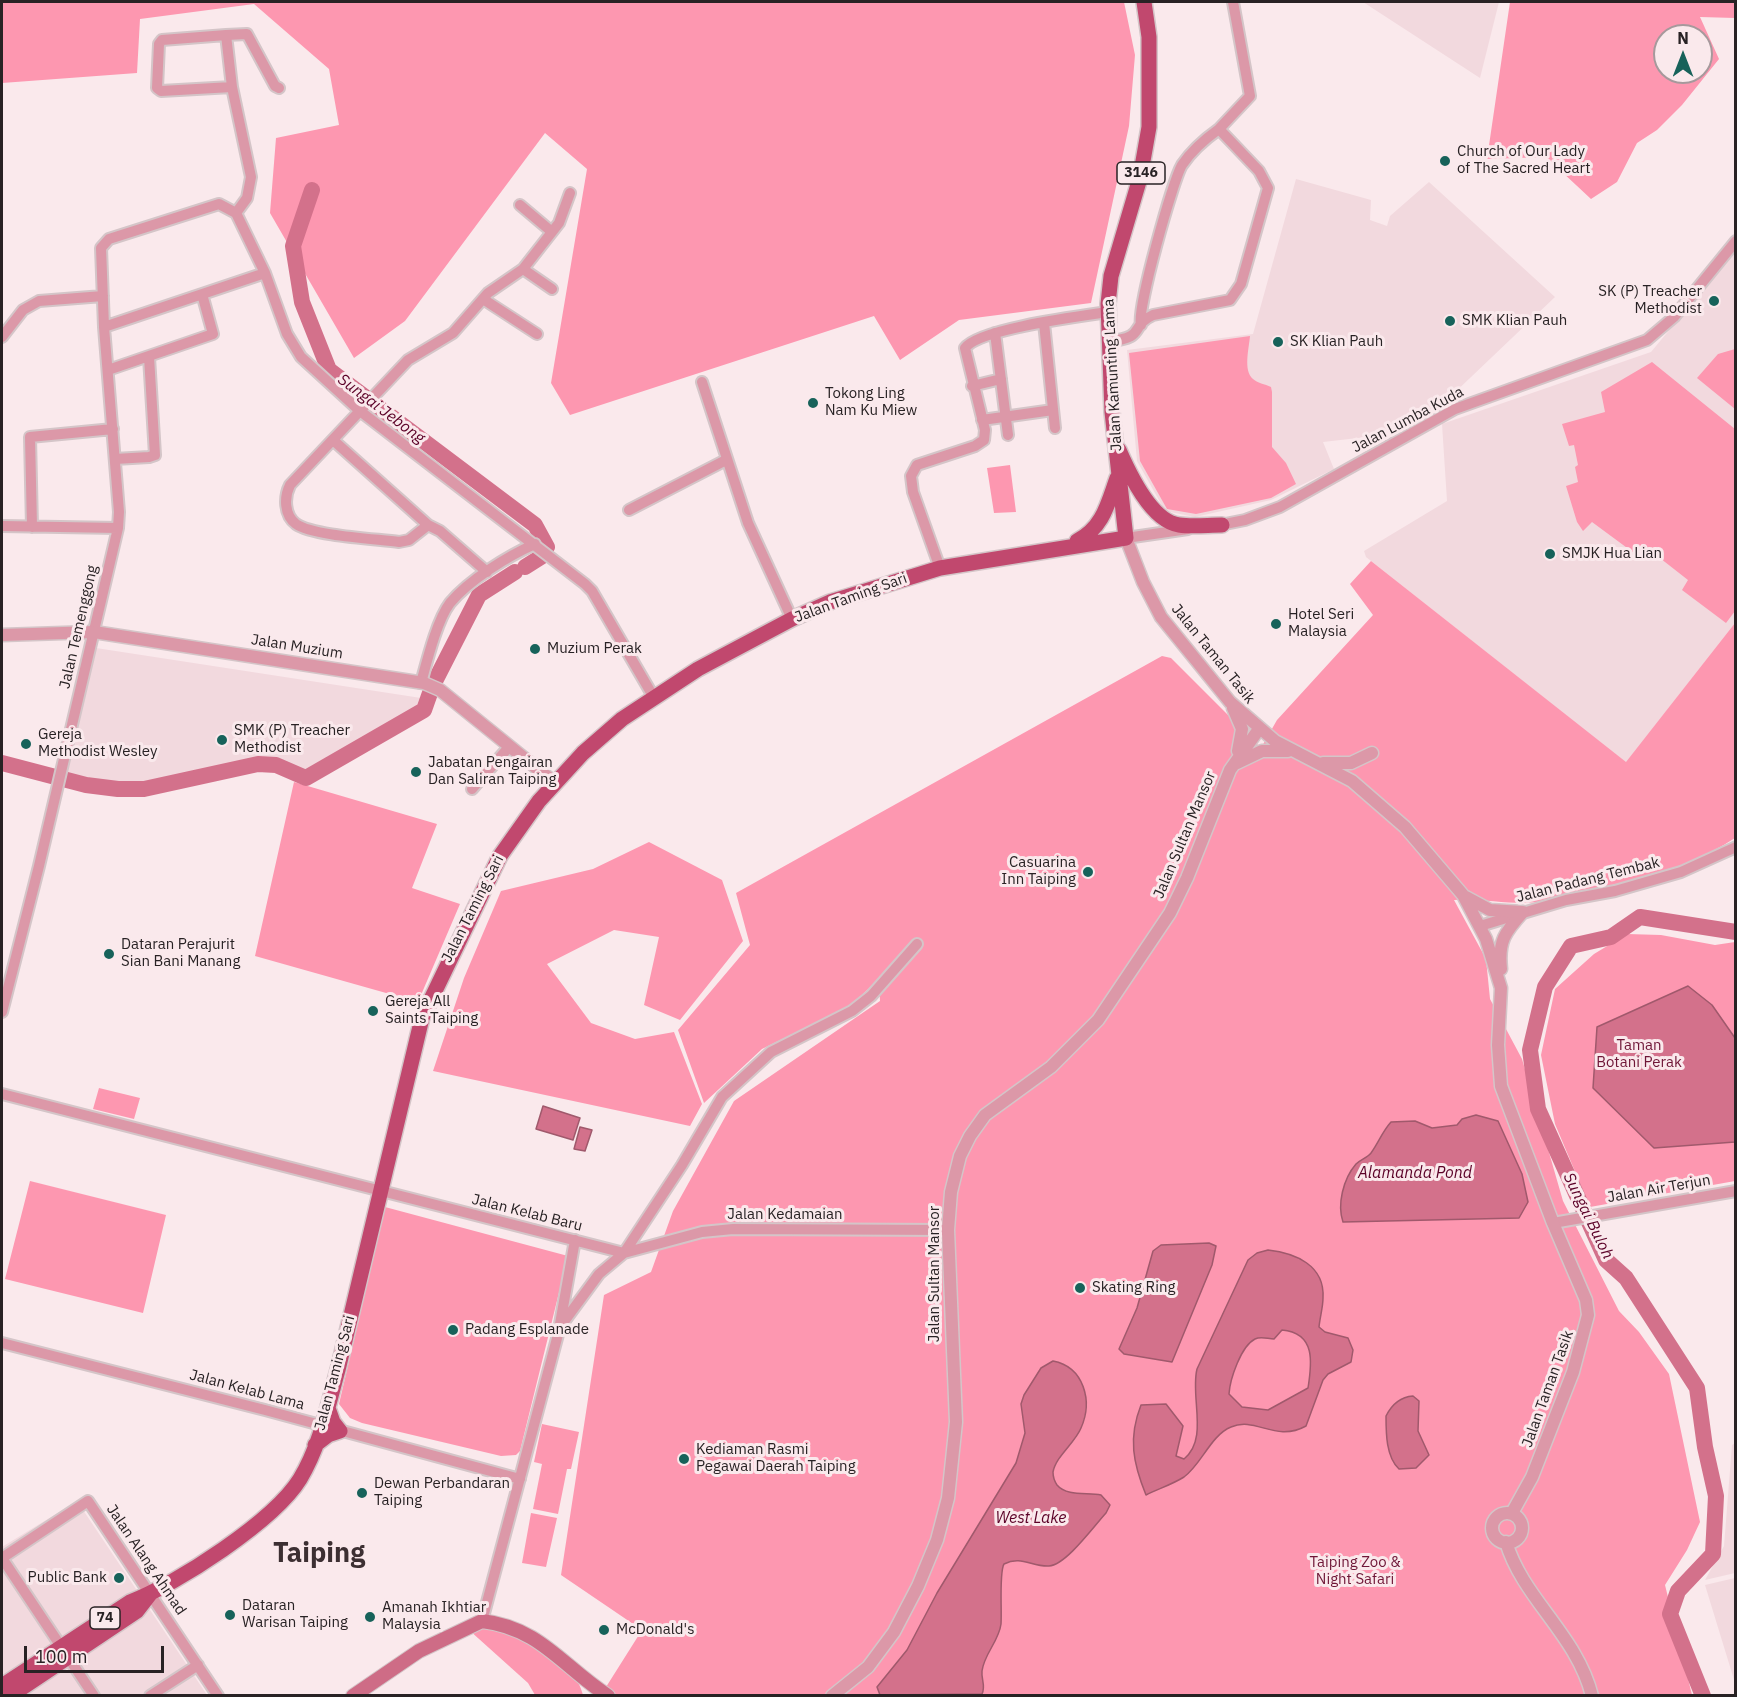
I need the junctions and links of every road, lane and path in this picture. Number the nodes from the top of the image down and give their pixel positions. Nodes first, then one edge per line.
1 (1144, 2) edge
2 (1233, 2) edge
3 (226, 35) junction
4 (232, 87) junction
5 (279, 88) dead end
6 (1219, 129) junction
7 (570, 193) dead end
8 (520, 206) dead end
9 (232, 210) junction
10 (552, 232) junction
11 (1736, 241) edge
12 (523, 269) junction
13 (265, 273) junction
14 (552, 289) dead end
15 (202, 294) junction
16 (103, 297) junction
17 (483, 299) junction
18 (1108, 312) junction
19 (1044, 323) junction
20 (1141, 325) junction
21 (104, 327) junction
22 (995, 333) junction
23 (537, 334) dead end
24 (2, 337) edge
25 (1109, 341) junction
26 (149, 357) junction
27 (108, 370) junction
28 (1001, 379) junction
29 (702, 382) dead end
30 (972, 386) junction
31 (1053, 410) junction
32 (360, 411) junction
33 (1006, 416) junction
34 (982, 420) junction
35 (1056, 428) dead end
36 (112, 429) junction
37 (1008, 435) dead end
38 (1115, 439) junction
39 (333, 440) junction
40 (115, 459) junction
41 (726, 460) junction
42 (1118, 475) junction
43 (629, 510) dead end
44 (428, 525) junction
45 (1222, 525) junction
46 (2, 526) edge
47 (32, 527) junction
48 (118, 528) junction
49 (1126, 538) junction
50 (535, 544) junction
51 (1069, 545) junction
52 (940, 568) junction
53 (487, 572) junction
54 (792, 619) junction
55 (94, 632) junction
56 (2, 634) edge
57 (421, 682) junction
58 (653, 696) junction
59 (1230, 702) junction
60 (1259, 729) junction
61 (509, 747) junction
62 (1296, 752) junction
63 (1372, 753) dead end
64 (1318, 762) junction
65 (1233, 766) junction
66 (555, 783) junction
67 (472, 789) dead end
68 (1736, 847) edge
69 (1462, 895) junction
70 (1523, 912) junction
71 (1480, 926) junction
72 (917, 944) dead end
73 (1501, 988) junction
74 (4, 990) edge
75 (2, 1012) edge
76 (2, 1094) edge
77 (1736, 1191) edge
78 (380, 1192) junction
79 (1553, 1223) junction
80 (948, 1230) junction
81 (574, 1240) junction
82 (624, 1253) junction
83 (560, 1327) junction
84 (2, 1343) edge
85 (328, 1408) junction
86 (322, 1426) junction
87 (340, 1431) junction
88 (315, 1444) junction
89 (520, 1479) junction
90 (1512, 1514) junction
91 (1506, 1542) junction
92 (2, 1558) edge
93 (151, 1593) junction
94 (482, 1621) junction
95 (64, 1651) junction
96 (198, 1665) junction
97 (2, 1686) edge
98 (592, 1691) edge
99 (10, 1695) edge
100 (94, 1695) edge
101 (150, 1695) edge
102 (218, 1695) edge
103 (353, 1695) edge
104 (608, 1695) edge
105 (832, 1695) edge
106 (1592, 1695) edge

1 - 18 main road, Jalan Kamunting Lama / 3146
2 - 6 street
3 - 4 street
3 - 4 street
3 - 5 street
4 - 9 street
6 - 20 street
6 - 20 street
7 - 10 street
8 - 10 street
9 - 13 street
9 - 16 street, Jalan Temenggong
10 - 12 street
11 - 45 street, Jalan Lumba Kuda
12 - 14 street
12 - 17 street
13 - 15 street
13 - 32 street
15 - 21 street
15 - 26 street
16 - 21 street, Jalan Temenggong
16 - 24 street
17 - 23 street
17 - 32 street
18 - 19 street
18 - 25 main road, Jalan Kamunting Lama / 3146
19 - 22 street
19 - 31 street
20 - 25 street
21 - 27 street, Jalan Temenggong
22 - 28 street
22 - 30 street
25 - 38 main road, Jalan Kamunting Lama / 3146
26 - 27 street
26 - 40 street
27 - 36 street, Jalan Temenggong
28 - 30 street
28 - 33 street
29 - 41 street
30 - 34 street
31 - 33 street
31 - 35 street
32 - 39 street
32 - 50 street
33 - 34 street
33 - 37 street
34 - 52 street
36 - 40 street, Jalan Temenggong
36 - 47 street
38 - 42 main road, Jalan Kamunting Lama / 3146
38 - 45 main road
39 - 44 street
39 - 44 street
40 - 48 street, Jalan Temenggong
41 - 43 street
41 - 54 street
42 - 49 main road, Jalan Kamunting Lama / 3146
42 - 51 main road
44 - 53 street
45 - 49 street, Jalan Lumba Kuda
46 - 47 street
47 - 48 street
48 - 55 street, Jalan Temenggong
49 - 51 main road, Jalan Taming Sari
49 - 59 street, Jalan Taman Tasik
50 - 53 street
50 - 58 street
51 - 52 main road, Jalan Taming Sari
52 - 54 main road, Jalan Taming Sari
53 - 57 street
54 - 58 main road, Jalan Taming Sari
55 - 56 street, Jalan Muzium
55 - 57 street, Jalan Muzium
55 - 74 street, Jalan Temenggong
57 - 61 street, Jalan Muzium
58 - 66 main road, Jalan Taming Sari
59 - 60 street, Jalan Taman Tasik
59 - 65 street
60 - 62 street, Jalan Taman Tasik
60 - 65 street
61 - 66 street, Jalan Muzium
61 - 67 street
62 - 64 street, Jalan Taman Tasik
62 - 65 street
63 - 64 street
64 - 69 street, Jalan Taman Tasik
65 - 80 street, Jalan Sultan Mansor
66 - 78 main road, Jalan Taming Sari
68 - 70 street, Jalan Padang Tembak
69 - 70 street
69 - 71 street, Jalan Taman Tasik
70 - 71 street, Jalan Padang Tembak
70 - 73 street
71 - 73 street, Jalan Taman Tasik
72 - 82 street
73 - 79 street, Jalan Taman Tasik
74 - 75 street, Jalan Temenggong
76 - 78 street, Jalan Kelab Baru
77 - 79 street, Jalan Air Terjun
78 - 81 street, Jalan Kelab Baru
78 - 85 main road, Jalan Taming Sari
79 - 90 street, Jalan Taman Tasik
80 - 82 street, Jalan Kedamaian
80 - 105 street, Jalan Sultan Mansor
81 - 82 street, Jalan Kelab Baru
81 - 83 street
82 - 83 street
83 - 89 street
84 - 86 street, Jalan Kelab Lama
85 - 86 main road, Jalan Taming Sari
85 - 87 main road
86 - 87 street, Jalan Kelab Lama
86 - 88 main road, Jalan Taming Sari
87 - 88 main road
87 - 89 street, Jalan Kelab Lama
88 - 93 main road, Jalan Taming Sari
89 - 94 street
90 - 91 street
90 - 91 street, Jalan Taman Tasik
91 - 106 street, Jalan Taman Tasik
92 - 93 street, Jalan Alang Ahmad
92 - 95 street
93 - 95 main road, Jalan Taming Sari / 74
93 - 96 street, Jalan Alang Ahmad
94 - 98 main road
94 - 103 main road
95 - 97 main road, Jalan Taming Sari / 74
95 - 99 main road, Jalan Taming Sari / 74
95 - 100 street
96 - 101 street
96 - 102 street, Jalan Alang Ahmad
98 - 104 main road

